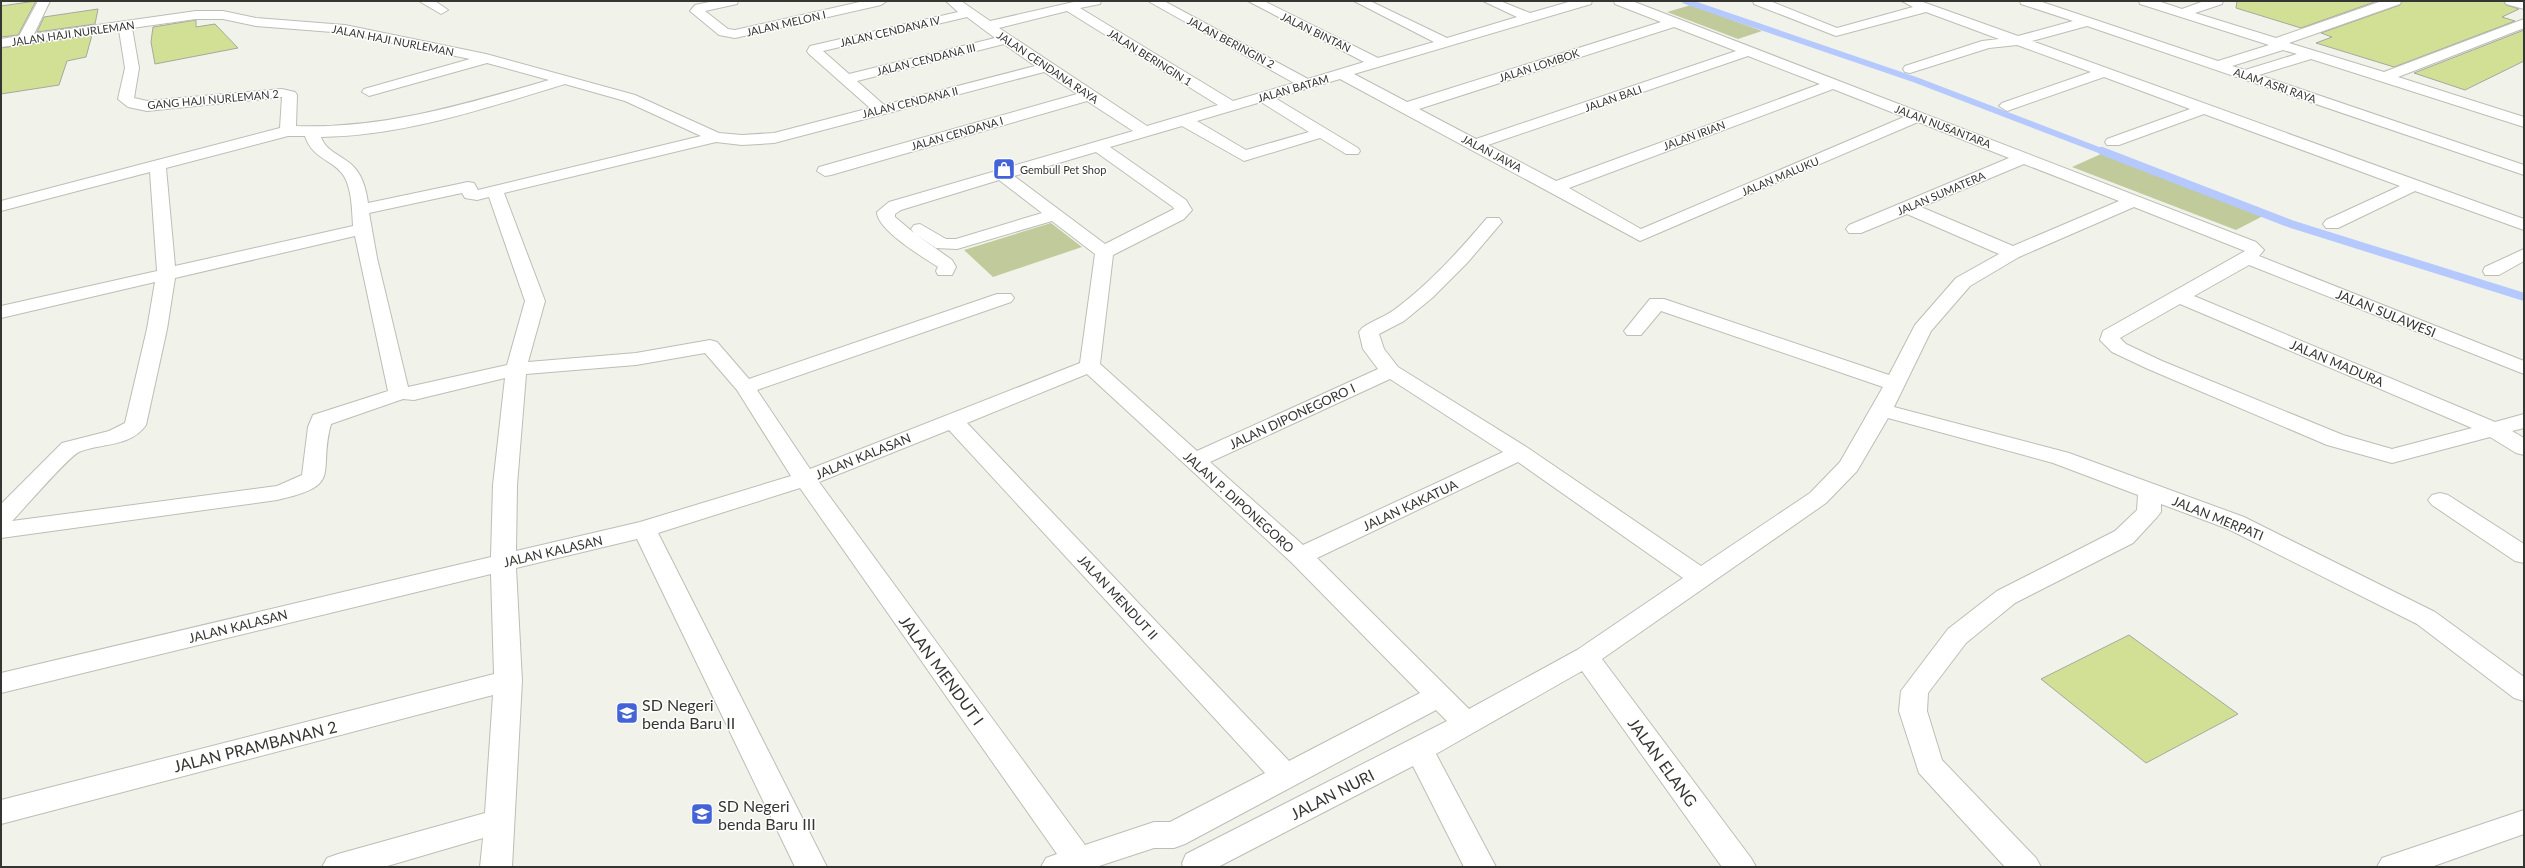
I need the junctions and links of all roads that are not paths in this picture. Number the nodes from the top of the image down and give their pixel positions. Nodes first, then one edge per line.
1 (44, 1) edge
2 (425, 1) edge
3 (732, 1) edge
4 (881, 1) edge
5 (952, 1) edge
6 (1095, 1) edge
7 (1154, 1) edge
8 (1254, 1) edge
9 (1360, 1) edge
10 (1489, 1) edge
11 (1584, 1) edge
12 (1620, 1) edge
13 (1759, 1) edge
14 (1908, 1) edge
15 (2026, 1) edge
16 (2145, 1) edge
17 (2217, 1) edge
18 (2395, 1) edge
19 (2511, 1) edge
20 (2524, 5) edge
21 (1069, 7) junction
22 (1926, 8) junction
23 (441, 10) dead end
24 (970, 13) junction
25 (2182, 13) junction
26 (2062, 14) junction
27 (1527, 17) junction
28 (2040, 20) dead end
29 (1674, 22) junction
30 (2086, 22) junction
31 (2524, 23) edge
32 (125, 25) junction
33 (988, 26) junction
34 (2017, 34) junction
35 (1991, 38) junction
36 (1006, 39) junction
37 (24, 40) junction
38 (1446, 42) junction
39 (1, 43) edge
40 (2279, 44) junction
41 (1749, 51) junction
42 (2312, 54) junction
43 (486, 58) junction
44 (1377, 62) junction
45 (2218, 66) junction
46 (1046, 67) junction
47 (1910, 68) dead end
48 (2103, 72) junction
49 (1342, 74) junction
50 (2245, 76) junction
51 (2385, 77) junction
52 (564, 80) junction
53 (845, 80) junction
54 (1307, 84) junction
55 (1833, 84) junction
56 (369, 92) dead end
57 (1090, 95) junction
58 (1263, 96) junction
59 (2524, 105) edge
60 (1230, 106) junction
61 (2007, 106) dead end
62 (1405, 108) junction
63 (880, 109) junction
64 (2203, 109) junction
65 (2503, 115) junction
66 (1919, 116) junction
67 (1184, 120) junction
68 (2524, 122) edge
69 (288, 131) junction
70 (1144, 131) junction
71 (312, 133) junction
72 (1322, 133) junction
73 (716, 137) junction
74 (774, 138) joint
75 (2113, 142) dead end
76 (1476, 144) junction
77 (1098, 145) junction
78 (1352, 151) dead end
79 (2026, 157) junction
80 (158, 164) junction
81 (2524, 170) edge
82 (825, 171) dead end
83 (1001, 174) junction
84 (2415, 185) junction
85 (1555, 187) junction
86 (495, 191) junction
87 (2136, 200) junction
88 (1, 206) edge
89 (894, 206) junction
90 (1906, 207) junction
91 (361, 210) junction
92 (1055, 215) junction
93 (1493, 222) dead end
94 (2332, 224) dead end
95 (2524, 225) edge
96 (362, 229) junction
97 (1855, 229) dead end
98 (1640, 236) joint
99 (1104, 252) junction
100 (2013, 253) junction
101 (2524, 254) edge
102 (2248, 258) junction
103 (945, 271) dead end
104 (2492, 271) dead end
105 (166, 273) junction
106 (2181, 297) junction
107 (1004, 298) dead end
108 (1, 312) edge
109 (1634, 330) dead end
110 (1090, 366) junction
111 (2524, 368) edge
112 (516, 369) junction
113 (1391, 371) junction
114 (1895, 384) junction
115 (745, 387) junction
116 (402, 393) junction
117 (1882, 410) junction
118 (952, 420) junction
119 (2524, 421) edge
120 (2493, 429) junction
121 (2524, 448) edge
122 (1520, 453) junction
123 (1193, 461) junction
124 (805, 479) junction
125 (2150, 491) junction
126 (2440, 500) dead end
127 (1, 518) edge
128 (644, 529) junction
129 (1, 530) edge
130 (2524, 555) edge
131 (1300, 556) junction
132 (503, 563) junction
133 (1701, 578) junction
134 (1586, 657) junction
135 (508, 681) junction
136 (1, 683) edge
137 (2524, 691) edge
138 (1440, 695) junction
139 (1466, 723) junction
140 (1419, 750) junction
141 (1285, 774) junction
142 (1, 812) edge
143 (500, 820) junction
144 (2524, 822) edge
145 (1174, 835) junction
146 (1068, 864) edge
147 (1197, 865) edge
148 (338, 867) edge
149 (496, 867) edge
150 (811, 867) edge
151 (1480, 867) edge
152 (1740, 867) edge
153 (2025, 867) edge
154 (2393, 867) edge

1 - 37 street
2 - 23 street
3 - 4 street, JALAN MELON I
5 - 24 street, JALAN CENDANA RAYA
6 - 21 street
7 - 54 street, JALAN BERINGIN 2
8 - 44 street, JALAN BINTAN
9 - 38 street
10 - 27 street
11 - 27 street, JALAN BATAM
12 - 29 street, JALAN NUSANTARA
13 - 22 street
14 - 22 street
15 - 26 street, ALAM ASRI RAYA
16 - 25 street
17 - 25 street
18 - 40 street
19 - 20 street
21 - 33 street
21 - 60 street, JALAN BERINGIN 1
22 - 35 street
24 - 33 street, JALAN CENDANA RAYA
24 - 53 street, JALAN CENDANA IV
25 - 40 street
26 - 28 street
26 - 30 street, ALAM ASRI RAYA
27 - 38 street, JALAN BATAM
29 - 41 street, JALAN NUSANTARA
29 - 62 street, JALAN LOMBOK
30 - 34 street
30 - 45 street, ALAM ASRI RAYA
31 - 51 street
32 - 37 street, JALAN HAJI NURLEMAN
32 - 43 street, JALAN HAJI NURLEMAN
32 - 69 street, GANG HAJI NURLEMAN 2
33 - 36 street, JALAN CENDANA RAYA
34 - 35 street
34 - 48 street
35 - 47 street
36 - 46 street, JALAN CENDANA RAYA
36 - 53 street, JALAN CENDANA III
37 - 39 street, JALAN HAJI NURLEMAN
38 - 44 street, JALAN BATAM
40 - 42 street
40 - 45 street
41 - 55 street, JALAN NUSANTARA
41 - 76 street, JALAN BALI
42 - 50 street
42 - 51 street
43 - 52 street, JALAN HAJI NURLEMAN
43 - 56 street
44 - 49 street, JALAN BATAM
45 - 50 street, ALAM ASRI RAYA
46 - 57 street, JALAN CENDANA RAYA
46 - 63 street, JALAN CENDANA II
48 - 61 street
48 - 64 street
49 - 54 street, JALAN BATAM
49 - 62 street, JALAN JAWA
50 - 81 street, ALAM ASRI RAYA
51 - 65 street
52 - 71 street
52 - 73 street, JALAN HAJI NURLEMAN
53 - 63 street
54 - 58 street, JALAN BATAM
55 - 66 street, JALAN NUSANTARA
55 - 85 street, JALAN IRIAN
57 - 70 street, JALAN CENDANA RAYA
57 - 82 street, JALAN CENDANA I
58 - 60 street, JALAN BATAM
58 - 72 street
59 - 65 street
60 - 67 street, JALAN BATAM
62 - 76 street, JALAN JAWA
63 - 74 street, JALAN CENDANA II
64 - 75 street
64 - 84 street
65 - 68 street
66 - 79 street, JALAN NUSANTARA
66 - 98 street, JALAN MALUKU
67 - 70 street, JALAN BATAM
67 - 72 street
69 - 71 street
69 - 80 street
70 - 77 street, JALAN BATAM
71 - 91 street
72 - 78 street
73 - 74 street, JALAN HAJI NURLEMAN
73 - 86 street
76 - 85 street, JALAN JAWA
77 - 83 street, JALAN BATAM
77 - 99 street
79 - 87 street, JALAN NUSANTARA
79 - 90 street, JALAN SUMATERA
80 - 88 street
80 - 105 street
83 - 89 street, JALAN BATAM
83 - 92 street
84 - 94 street
84 - 95 street
85 - 98 street, JALAN JAWA
86 - 91 street
86 - 112 street
87 - 100 street, JALAN NURI
87 - 102 street, JALAN NUSANTARA
89 - 92 street
89 - 103 street
90 - 97 street, JALAN SUMATERA
90 - 100 street
91 - 96 street
92 - 99 street
93 - 113 street
96 - 105 street
96 - 116 street
99 - 110 street
100 - 114 street, JALAN NURI
101 - 104 street
102 - 106 street
102 - 111 street, JALAN SULAWESI
105 - 108 street
105 - 127 street
106 - 120 street, JALAN MADURA
106 - 120 street
107 - 115 street
109 - 114 street
110 - 118 street, JALAN KALASAN
110 - 123 street, JALAN P. DIPONEGORO
112 - 115 street, JALAN MENDUT I
112 - 116 street
112 - 132 street
113 - 122 street
113 - 123 street, JALAN DIPONEGORO I
114 - 117 street, JALAN NURI
115 - 124 street, JALAN MENDUT I
116 - 129 street
117 - 125 street, JALAN MERPATI
117 - 133 street, JALAN NURI
118 - 124 street, JALAN KALASAN
118 - 141 street, JALAN MENDUT II
119 - 120 street
120 - 121 street, JALAN MADURA
122 - 131 street, JALAN KAKATUA
122 - 133 street
123 - 131 street, JALAN P. DIPONEGORO
124 - 128 street, JALAN KALASAN
124 - 146 street, JALAN MENDUT I
125 - 137 street, JALAN MERPATI
125 - 153 street
126 - 130 street
128 - 132 street, JALAN KALASAN
128 - 150 street
131 - 138 street, JALAN P. DIPONEGORO
132 - 135 street
132 - 136 street, JALAN KALASAN
133 - 134 street, JALAN NURI
134 - 139 street, JALAN NURI
134 - 152 street, JALAN ELANG
135 - 142 street, JALAN PRAMBANAN 2
135 - 143 street
138 - 139 street, JALAN P. DIPONEGORO
138 - 141 street
139 - 140 street, JALAN NURI
140 - 147 street, JALAN NURI
140 - 151 street
141 - 145 street
143 - 148 street
143 - 149 street
144 - 154 street
145 - 146 street
145 - 147 street

